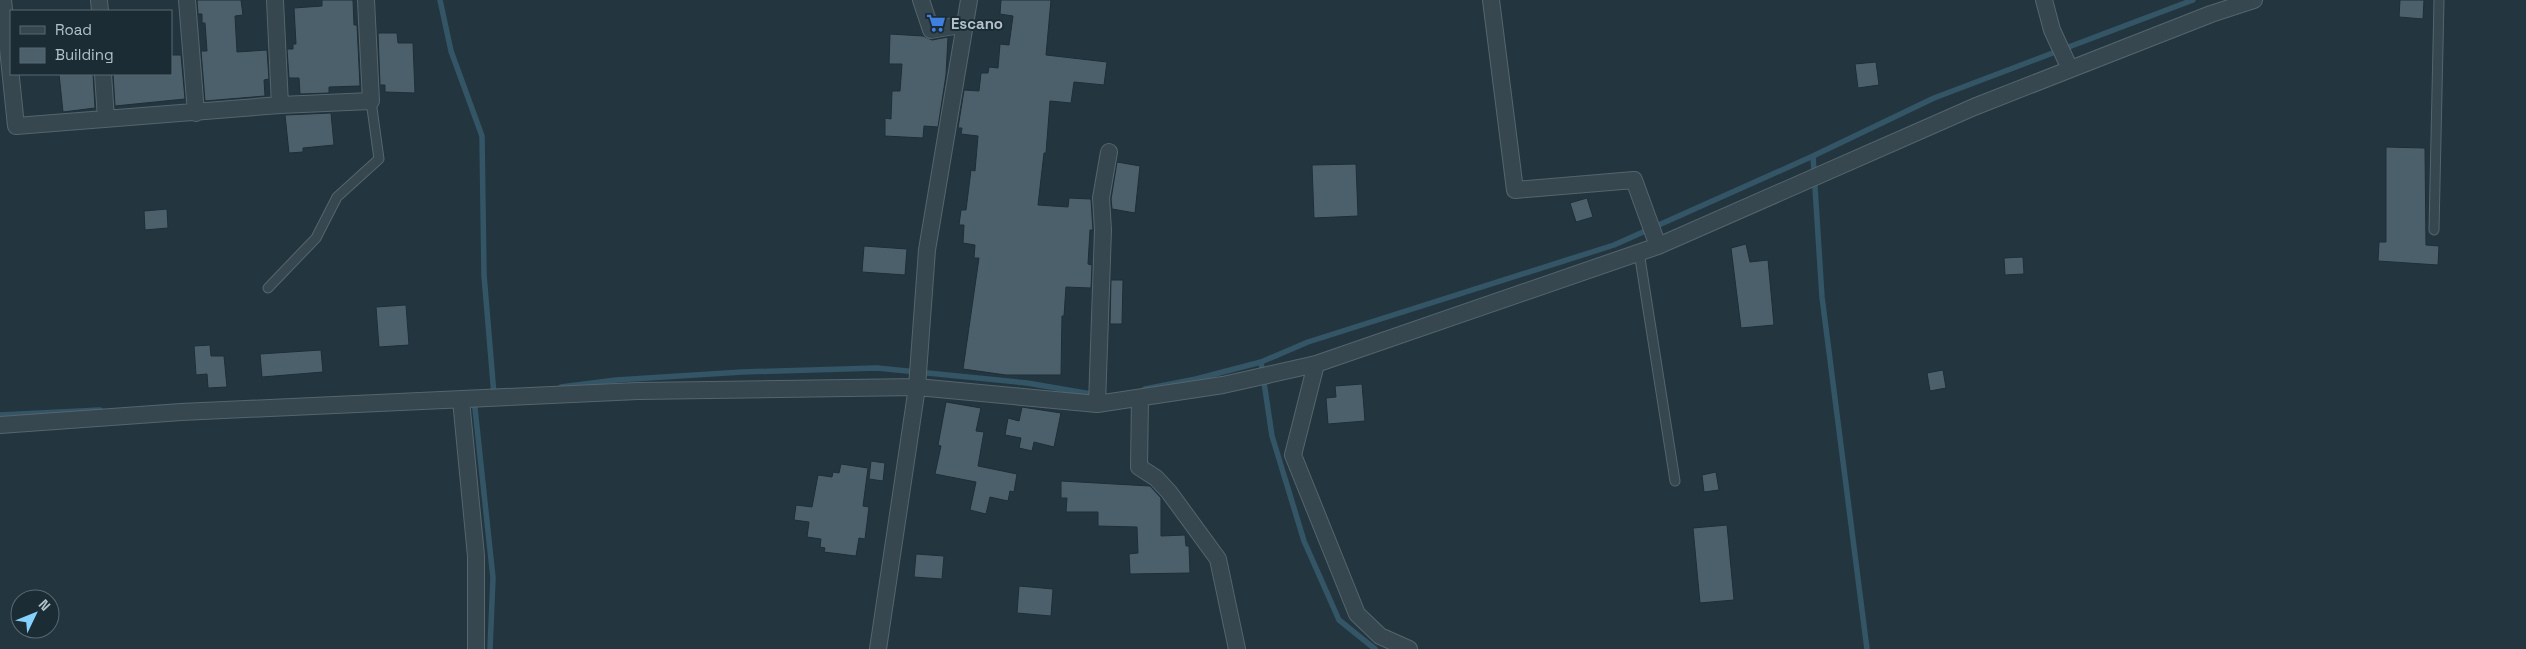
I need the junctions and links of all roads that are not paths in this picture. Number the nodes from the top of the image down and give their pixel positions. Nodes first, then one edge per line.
1 (3, 0) edge
2 (187, 0) edge
3 (275, 0) edge
4 (366, 0) edge
5 (921, 0) edge
6 (969, 0) edge
7 (1491, 0) edge
8 (2044, 0) edge
9 (2254, 0) edge
10 (2439, 0) edge
11 (2210, 7) edge
12 (966, 24) junction
13 (10, 68) edge
14 (2070, 69) junction
15 (11, 75) edge
16 (103, 75) edge
17 (371, 101) junction
18 (280, 105) junction
19 (196, 113) junction
20 (106, 119) junction
21 (1109, 152) dead end
22 (2434, 230) dead end
23 (1658, 246) junction
24 (1640, 252) junction
25 (268, 288) dead end
26 (1316, 364) junction
27 (917, 387) junction
28 (1140, 398) junction
29 (461, 400) junction
30 (1097, 404) junction
31 (0, 425) edge
32 (1675, 482) dead end
33 (476, 649) edge
34 (878, 649) edge
35 (1237, 649) edge
36 (1409, 649) edge

1 - 13 street
2 - 19 street
3 - 18 street
4 - 17 street
5 - 12 street
6 - 12 street
7 - 23 street
8 - 14 street
9 - 11 street
10 - 22 lane
11 - 14 street
12 - 27 street
14 - 23 street
15 - 20 street
16 - 20 street
17 - 18 street
17 - 25 lane
18 - 19 street
19 - 20 street
21 - 30 street
23 - 24 street
24 - 26 street
24 - 32 lane
26 - 28 street
26 - 36 street
27 - 29 street
27 - 30 street
27 - 34 street
28 - 30 street
28 - 35 street
29 - 31 street
29 - 33 street

